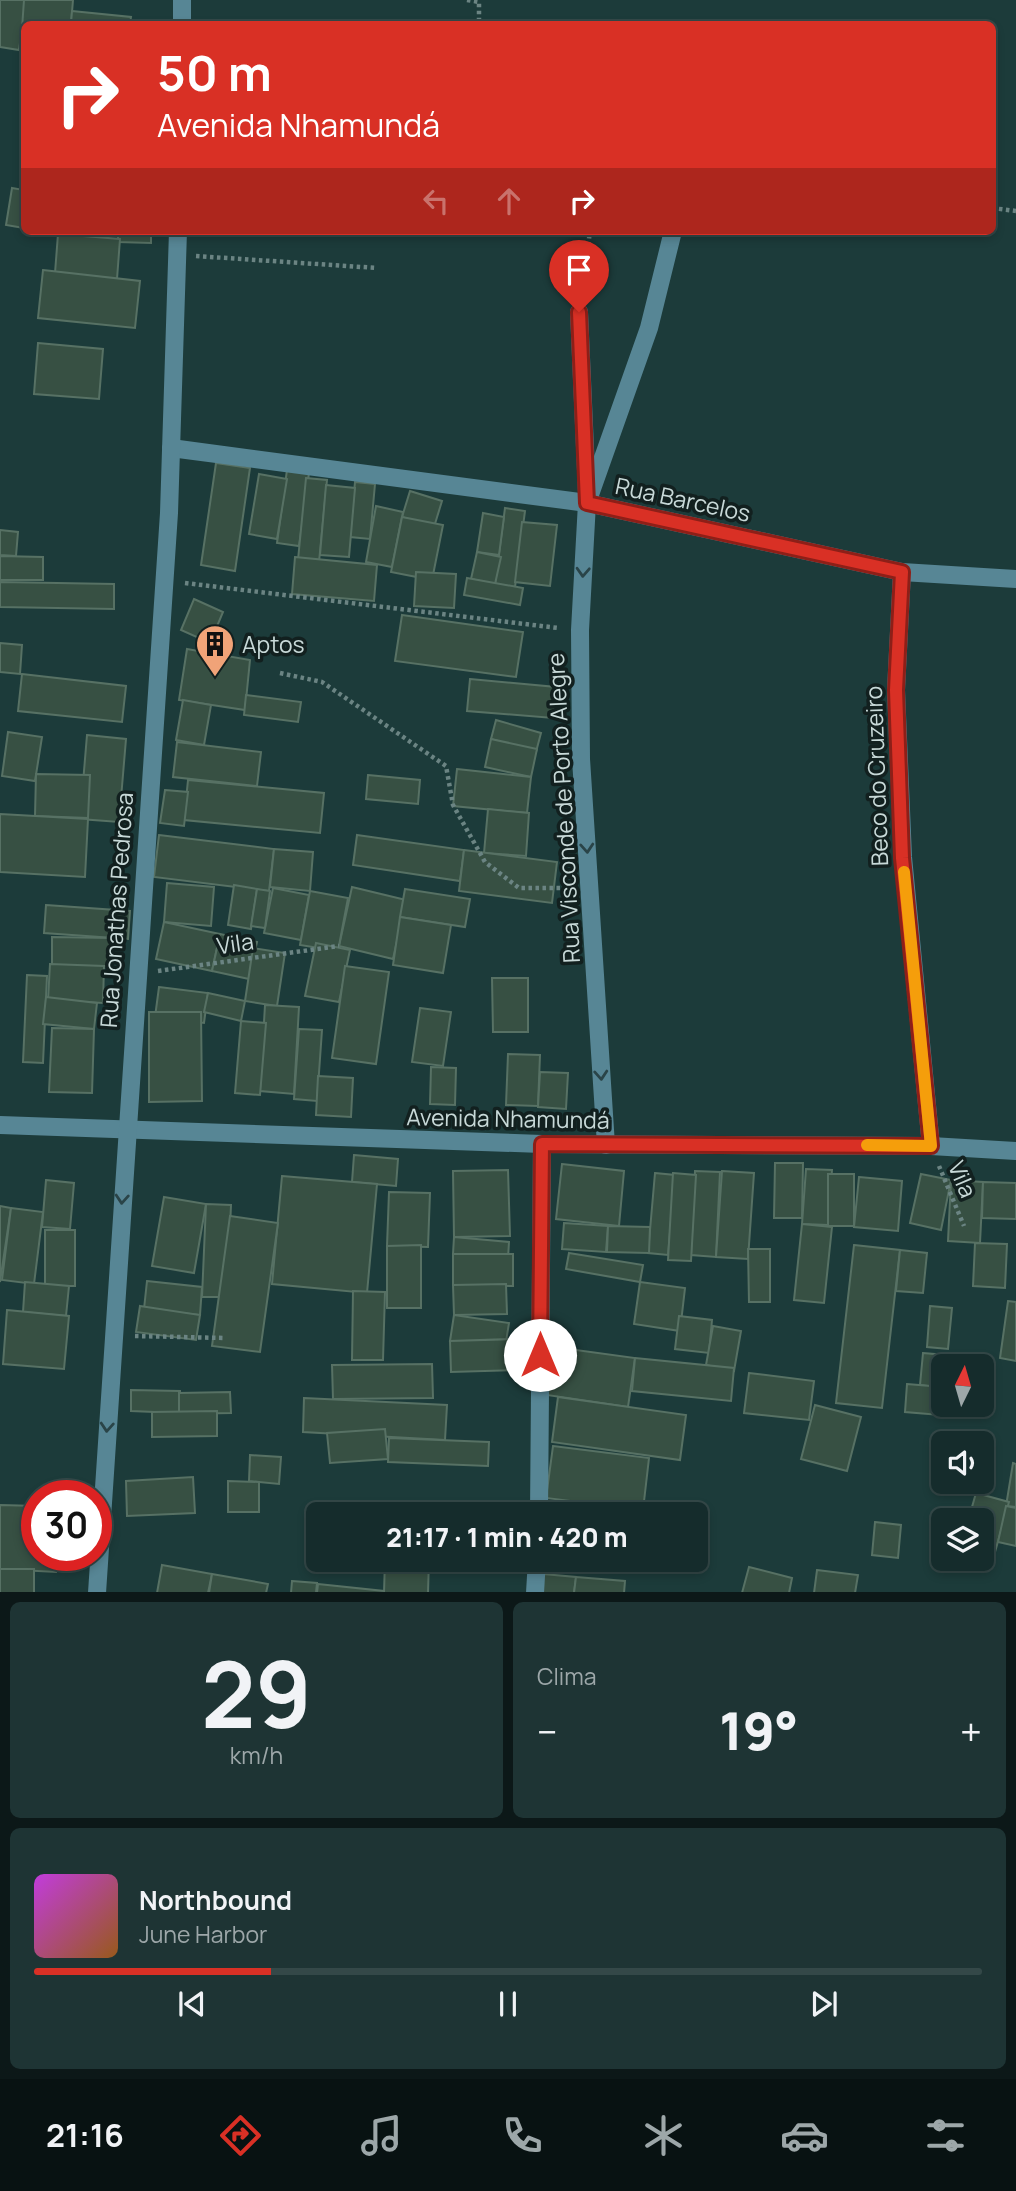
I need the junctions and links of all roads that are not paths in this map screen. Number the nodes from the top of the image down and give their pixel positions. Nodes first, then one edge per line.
1 (182, 0) edge
2 (181, 21) edge
3 (178, 235) edge
4 (673, 235) edge
5 (579, 312) road end
6 (171, 449) junction
7 (587, 503) junction
8 (902, 572) junction
9 (1016, 579) edge
10 (0, 1125) edge
11 (126, 1131) junction
12 (542, 1144) junction
13 (606, 1145) junction
14 (931, 1146) junction
15 (1016, 1151) edge
16 (539, 1502) edge
17 (536, 1572) edge
18 (97, 1592) edge
19 (535, 1592) edge

1 - 2 street
3 - 6 street, Rua Jonathas Pedrosa
4 - 7 street, Rua Visconde de Porto Alegre
5 - 7 street
6 - 7 street, Rua Barcelos
6 - 11 street, Rua Jonathas Pedrosa
7 - 8 street, Rua Barcelos
7 -> 13 street, Rua Visconde de Porto Alegre
8 - 9 street, Rua Barcelos
8 - 14 street, Beco do Cruzeiro
10 - 11 street, Avenida Nhamundá
11 - 12 street, Avenida Nhamundá
11 -> 18 street, Rua Jonathas Pedrosa
12 - 13 street, Avenida Nhamundá
12 - 16 street
13 - 14 street, Avenida Nhamundá
14 - 15 street, Avenida Nhamundá
17 - 19 street

